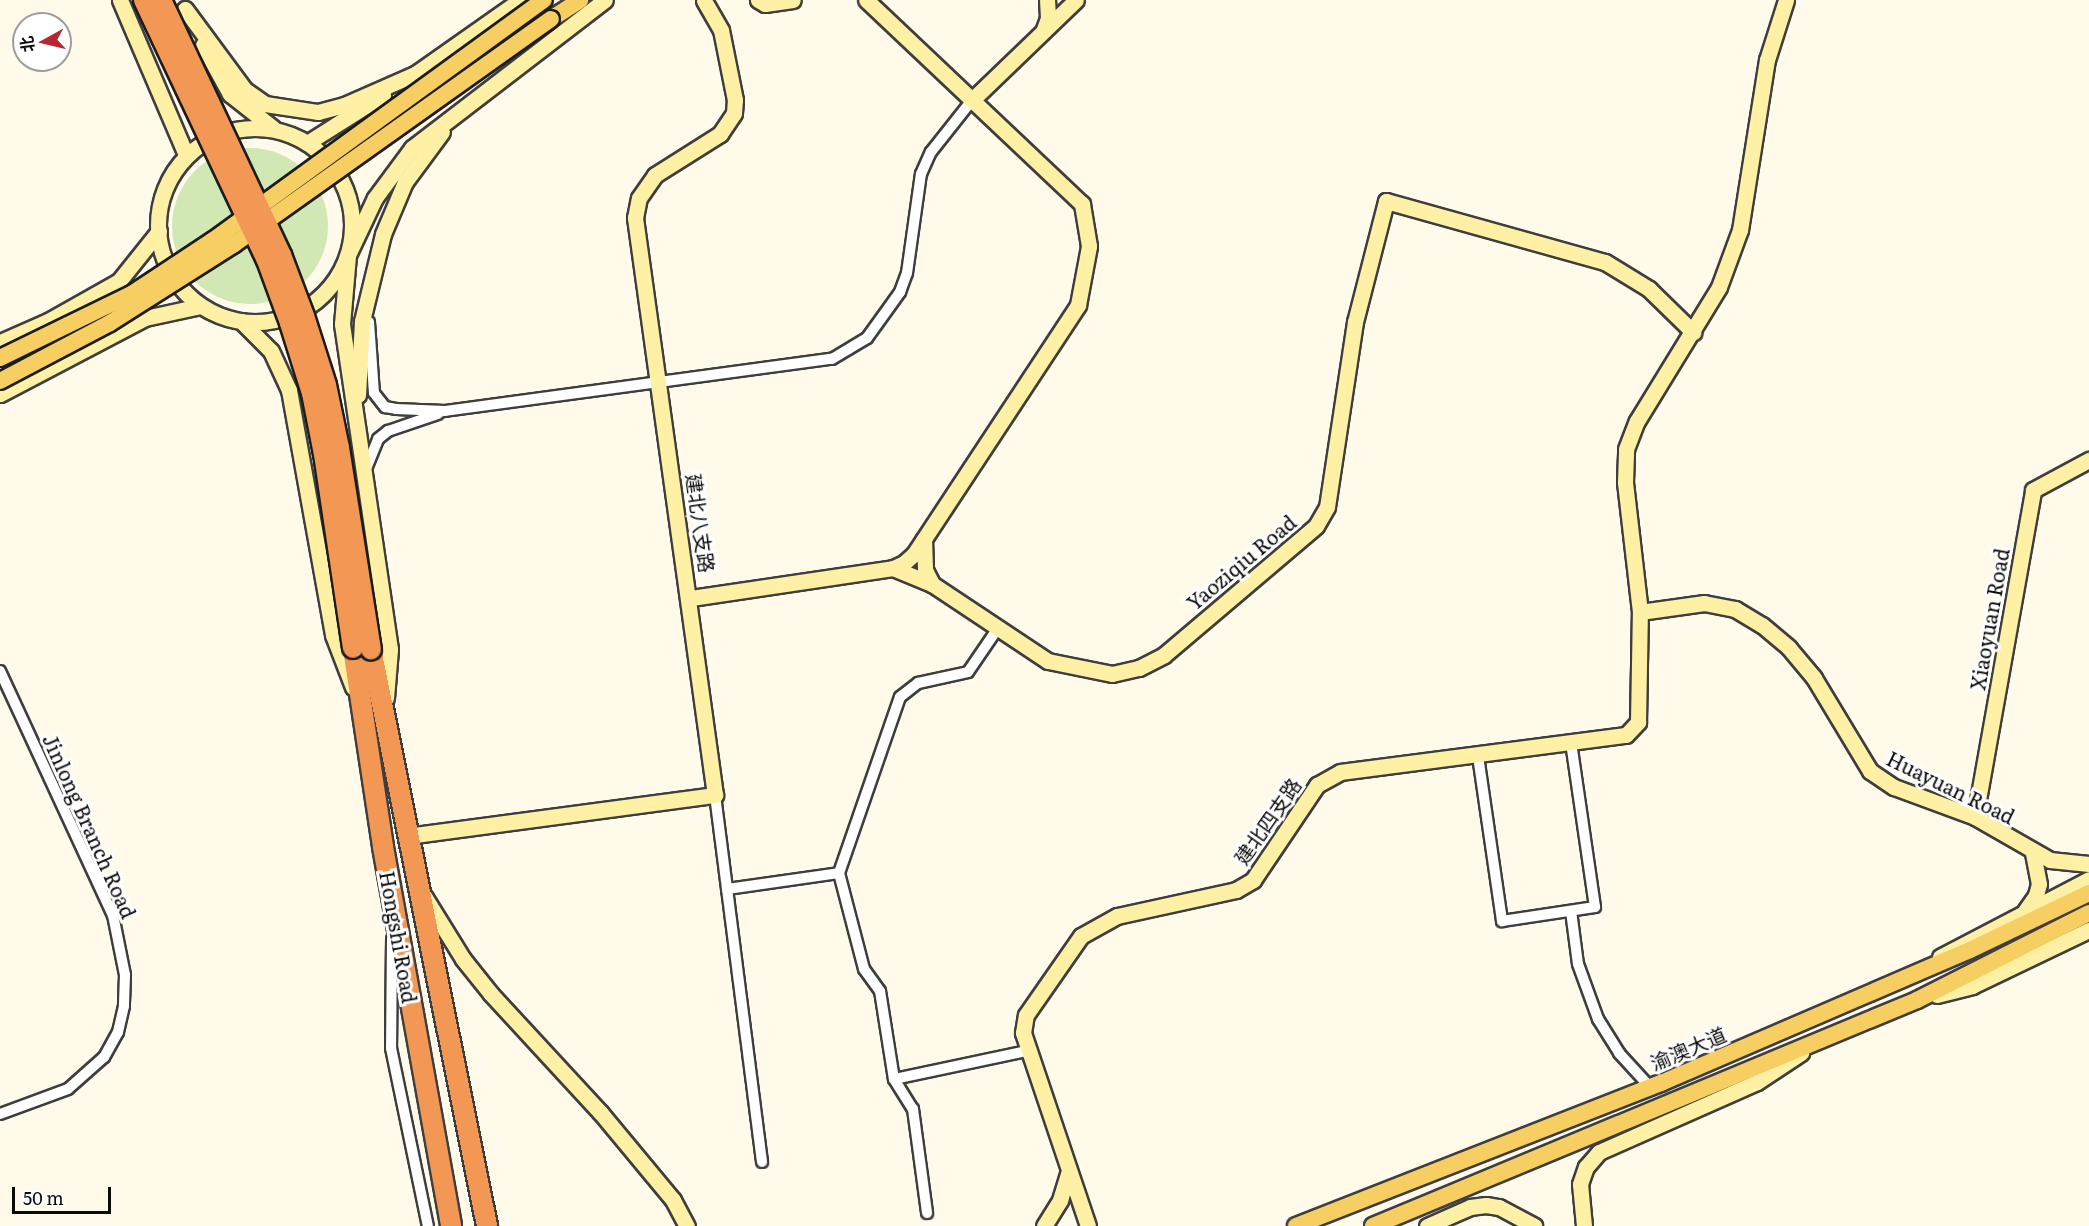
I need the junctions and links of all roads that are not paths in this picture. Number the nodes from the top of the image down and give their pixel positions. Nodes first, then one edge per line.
1 (120, 0) edge
2 (144, 0) edge
3 (161, 0) edge
4 (520, 0) edge
5 (544, 0) edge
6 (580, 0) edge
7 (605, 0) edge
8 (704, 0) edge
9 (758, 0) edge
10 (793, 0) edge
11 (866, 0) edge
12 (1047, 0) edge
13 (1786, 0) edge
14 (1068, 3) edge
15 (183, 4) edge
16 (1043, 32) junction
17 (419, 72) junction
18 (972, 100) junction
19 (451, 119) junction
20 (276, 130) junction
21 (307, 143) junction
22 (186, 155) junction
23 (159, 231) junction
24 (348, 255) junction
25 (370, 285) junction
26 (200, 306) junction
27 (241, 321) junction
28 (1694, 332) junction
29 (0, 342) edge
30 (0, 358) edge
31 (0, 381) edge
32 (659, 382) junction
33 (0, 394) edge
34 (445, 411) junction
35 (357, 428) junction
36 (2089, 460) edge
37 (365, 472) junction
38 (924, 539) junction
39 (893, 568) junction
40 (932, 584) junction
41 (690, 598) junction
42 (1640, 612) junction
43 (998, 628) junction
44 (362, 648) junction
45 (0, 671) edge
46 (364, 715) junction
47 (384, 720) junction
48 (1571, 743) junction
49 (1478, 756) junction
50 (715, 795) junction
51 (1975, 817) junction
52 (407, 836) junction
53 (2033, 853) junction
54 (2089, 864) edge
55 (838, 873) junction
56 (2089, 879) edge
57 (417, 884) junction
58 (727, 889) junction
59 (2089, 893) edge
60 (392, 899) junction
61 (1571, 911) junction
62 (2089, 913) edge
63 (2022, 914) junction
64 (2089, 930) edge
65 (1909, 976) junction
66 (1917, 1000) junction
67 (1818, 1041) junction
68 (1027, 1051) junction
69 (894, 1079) junction
70 (1650, 1087) junction
71 (0, 1114) edge
72 (762, 1162) dead end
73 (1068, 1173) junction
74 (927, 1213) dead end
75 (428, 1226) edge
76 (451, 1226) edge
77 (488, 1226) edge
78 (687, 1226) edge
79 (1044, 1226) edge
80 (1088, 1226) edge
81 (1296, 1226) edge
82 (1373, 1226) edge
83 (1427, 1226) edge
84 (1534, 1226) edge
85 (1584, 1226) edge

1 - 22 street
2 - 44 highway, bridge
3 - 44 highway, bridge
4 - 17 street
5 - 30 main road, bridge
6 - 31 main road, bridge
7 - 19 street
8 - 32 street, 建北八支路
9 - 10 street
11 - 18 street
12 - 16 street
13 - 28 street, 建北四支路
14 - 16 street
15 - 17 street
15 - 20 street
16 - 18 street
17 - 21 street
18 - 32 street
18 - 38 street
19 - 24 street
19 - 25 street
20 - 21 street
20 - 22 street
21 - 24 street
22 - 23 street
23 - 26 street
23 - 29 street
24 - 27 street
24 - 35 street
25 - 34 street
25 - 35 street
26 - 27 street
26 - 33 street
27 - 46 street
28 - 42 street, 建北四支路
28 - 43 street, Yaoziqiu Road
32 - 34 street
32 - 41 street, 建北八支路
34 - 37 street
35 - 37 street
36 - 51 street, Xiaoyuan Road
37 - 47 street
38 - 39 street
38 - 40 street
39 - 40 street, Yaoziqiu Road
39 - 41 street
40 - 43 street, Yaoziqiu Road
41 - 50 street, 建北八支路
42 - 48 street, 建北四支路
42 - 51 street, Huayuan Road
43 - 55 street
44 - 46 highway, Hongshi Road
44 - 47 highway, Hongshi Road
45 - 71 street, Jinlong Branch Road
46 - 60 highway, Hongshi Road
47 - 52 highway, Hongshi Road
48 - 49 street, 建北四支路
48 - 61 street
49 - 61 street
49 - 68 street, 建北四支路
50 - 52 street
50 - 58 street
51 - 53 street, Huayuan Road
52 - 57 highway, Hongshi Road
53 - 54 street, Huayuan Road
53 - 63 street
55 - 58 street
55 - 69 street
56 - 63 street
57 - 77 highway, Hongshi Road
57 - 78 street, Hongshi Road
58 - 72 street
59 - 65 main road, 渝澳大道
60 - 75 street
60 - 76 highway, Hongshi Road
61 - 70 street
62 - 66 main road
63 - 65 street
64 - 66 street
65 - 70 main road, 渝澳大道
66 - 67 main road
67 - 82 main road
67 - 85 street
68 - 69 street
68 - 73 street, 建北四支路
69 - 74 street
70 - 81 main road, 渝澳大道
73 - 79 street
73 - 80 street, 建北四支路
83 - 84 street

